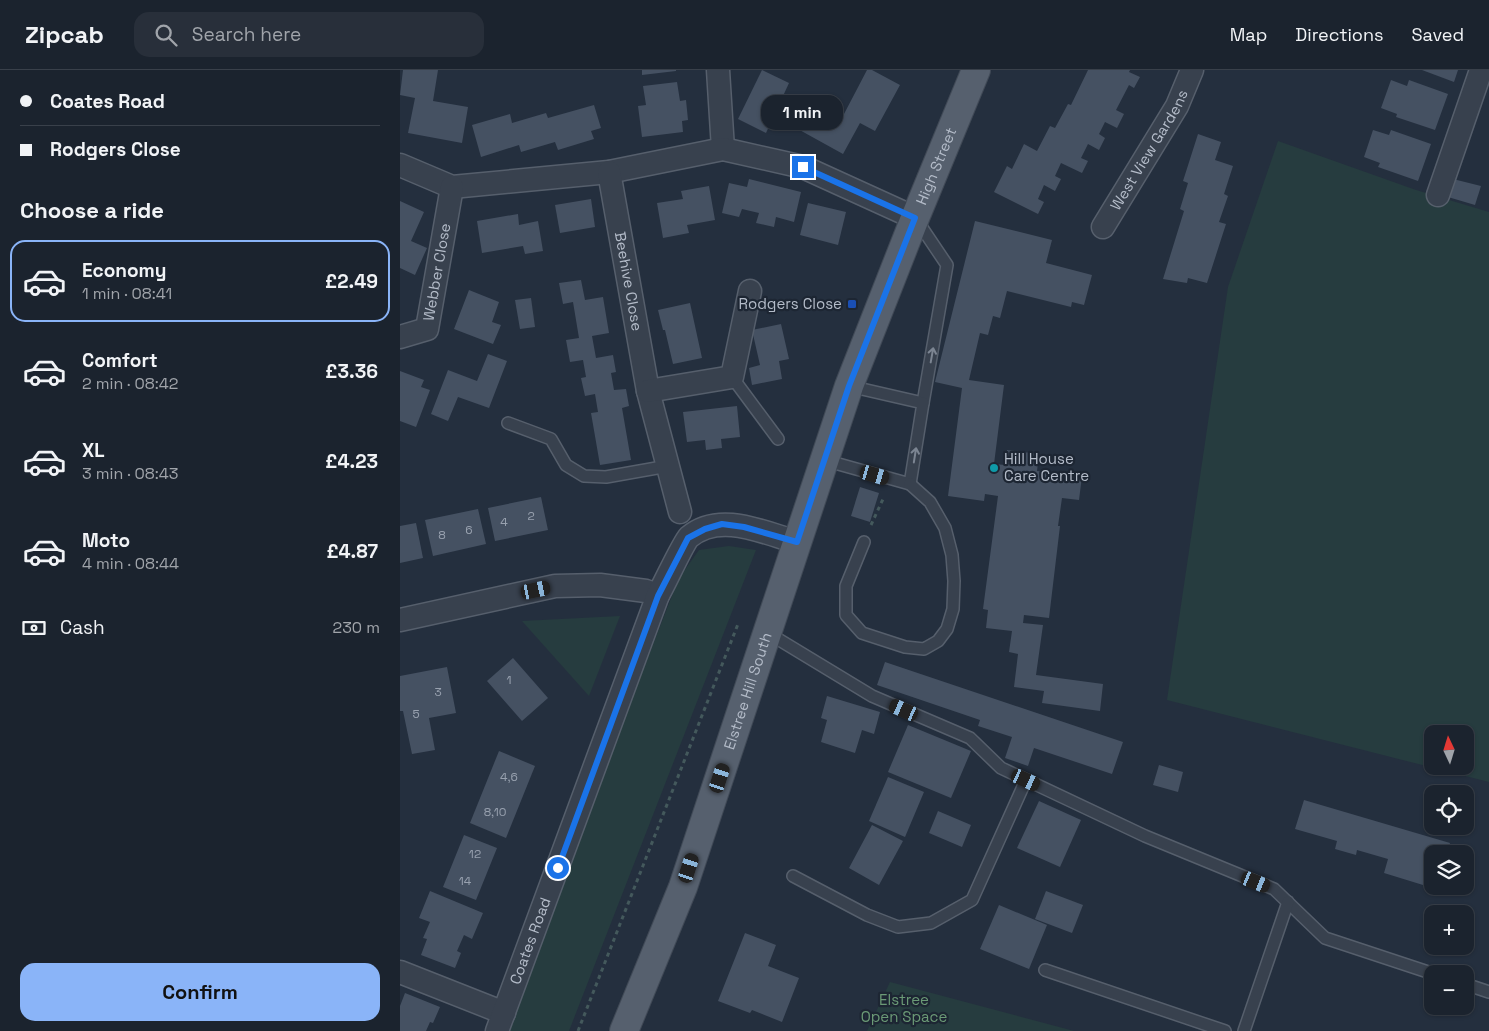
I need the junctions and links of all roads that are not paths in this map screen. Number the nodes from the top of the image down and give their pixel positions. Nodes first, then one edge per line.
1 (718, 70) edge
2 (976, 70) edge
3 (1192, 70) edge
4 (1481, 70) edge
5 (723, 149) junction
6 (400, 165) edge
7 (609, 172) junction
8 (452, 187) junction
9 (1438, 194) dead end
10 (915, 218) junction
11 (1103, 227) dead end
12 (750, 291) dead end
13 (400, 338) edge
14 (732, 377) junction
15 (849, 386) junction
16 (648, 391) junction
17 (924, 403) junction
18 (508, 422) dead end
19 (778, 439) dead end
20 (824, 460) junction
21 (668, 466) junction
22 (910, 484) junction
23 (680, 512) dead end
24 (797, 542) junction
25 (864, 542) road end
26 (658, 596) junction
27 (400, 620) edge
28 (768, 633) junction
29 (1026, 780) junction
30 (792, 876) dead end
31 (1288, 902) junction
32 (1045, 970) dead end
33 (1424, 971) edge
34 (400, 972) edge
35 (1474, 987) edge
36 (1489, 992) edge
37 (500, 1022) edge
38 (624, 1031) edge
39 (1225, 1031) edge
40 (1244, 1031) edge

1 - 5 street
2 - 10 main road, High Street
3 - 11 street, West View Gardens
4 - 9 street
5 - 7 street
5 - 10 street
6 - 8 street
7 - 8 street
7 - 16 street, Beehive Close
8 - 13 street, Webber Close
10 - 15 main road, High Street
17 -> 10 lane
12 - 14 street
14 - 16 street
14 - 19 lane
15 - 17 lane
15 - 20 main road, High Street
16 - 21 street, Beehive Close
22 -> 17 lane
18 - 21 lane
20 - 22 lane
20 - 24 main road, Elstree Hill South
21 - 23 street, Beehive Close
22 - 25 lane
24 - 26 street, Coates Road
24 - 28 main road, Elstree Hill South
26 - 27 street
26 - 37 street, Coates Road
28 - 29 lane
28 - 38 main road, Elstree Hill South
29 - 30 lane
29 - 31 lane
31 - 33 lane
31 - 40 lane
32 - 39 lane
34 - 37 street
35 - 36 lane

